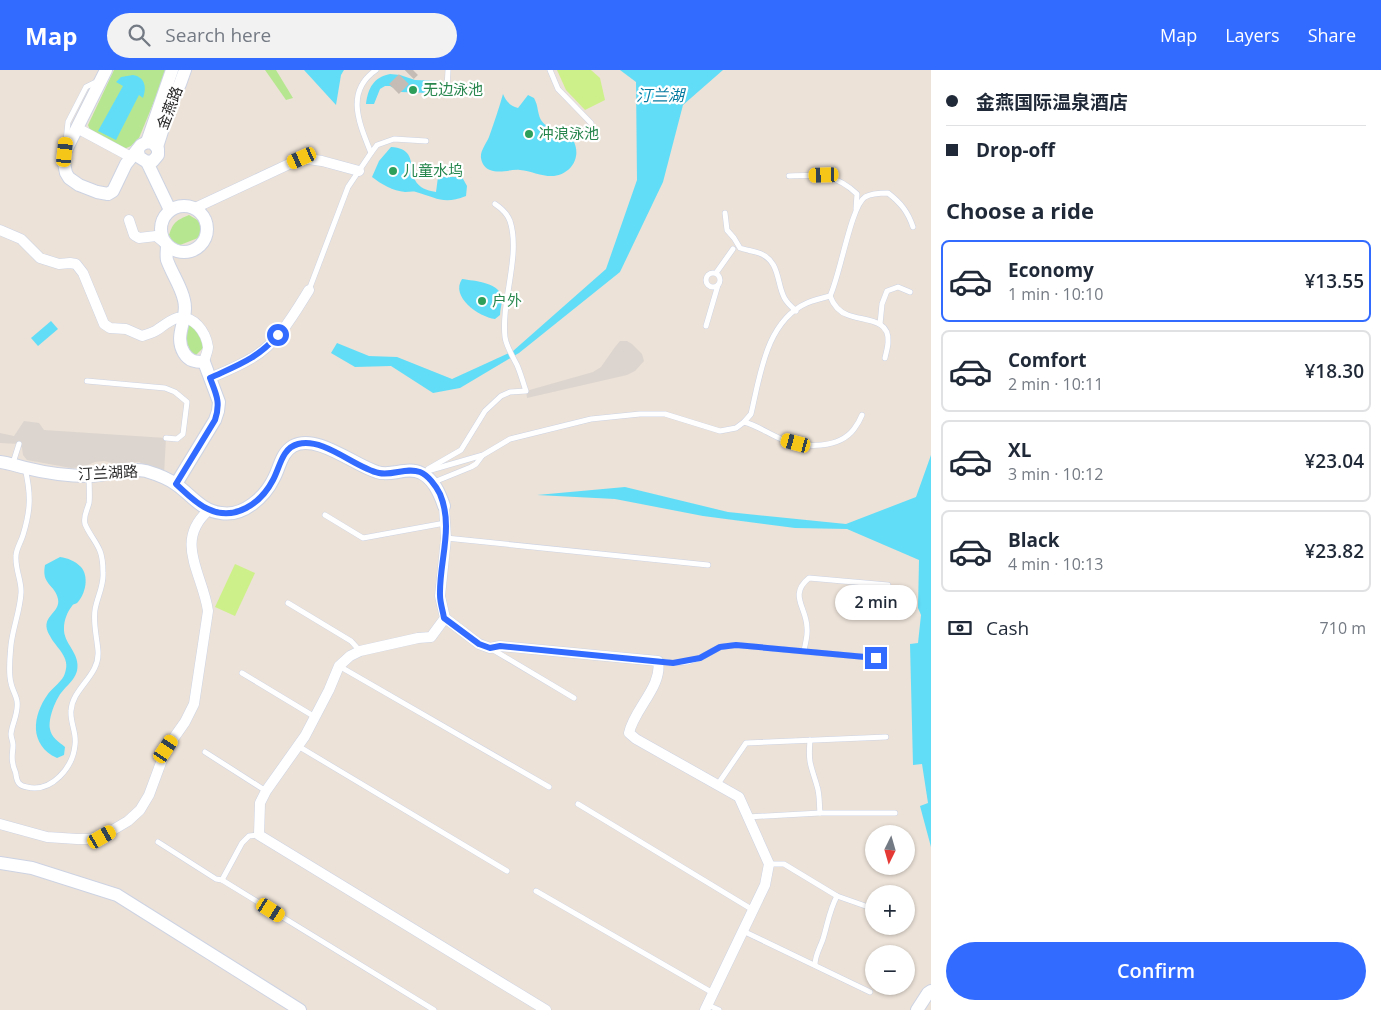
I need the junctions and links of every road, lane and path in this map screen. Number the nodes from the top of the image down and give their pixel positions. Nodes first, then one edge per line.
1 (172, 70) edge
2 (184, 70) edge
3 (376, 70) edge
4 (448, 70) edge
5 (550, 70) edge
6 (105, 74) edge
7 (447, 88) dead end
8 (592, 124) dead end
9 (76, 130) junction
10 (426, 141) dead end
11 (65, 152) junction
12 (371, 154) junction
13 (141, 156) junction
14 (359, 171) junction
15 (789, 176) dead end
16 (858, 194) junction
17 (864, 198) junction
18 (495, 204) dead end
19 (172, 208) junction
20 (195, 208) junction
21 (856, 209) junction
22 (725, 213) dead end
23 (129, 220) dead end
24 (913, 227) dead end
25 (0, 230) edge
26 (734, 238) junction
27 (167, 245) junction
28 (740, 248) junction
29 (733, 249) junction
30 (716, 273) junction
31 (718, 285) junction
32 (309, 290) joint
33 (910, 292) dead end
34 (830, 296) junction
35 (796, 311) junction
36 (184, 318) junction
37 (880, 324) junction
38 (706, 326) dead end
39 (885, 358) dead end
40 (204, 362) junction
41 (210, 378) junction
42 (87, 381) dead end
43 (750, 414) junction
44 (862, 416) dead end
45 (744, 422) junction
46 (755, 426) junction
47 (166, 438) dead end
48 (19, 444) dead end
49 (483, 455) junction
50 (6, 462) edge
51 (25, 468) junction
52 (422, 473) junction
53 (90, 476) junction
54 (432, 482) junction
55 (176, 484) junction
56 (444, 506) joint
57 (209, 510) junction
58 (325, 515) dead end
59 (445, 523) junction
60 (446, 538) junction
61 (708, 565) dead end
62 (888, 585) dead end
63 (288, 603) dead end
64 (444, 618) junction
65 (490, 648) junction
66 (360, 651) junction
67 (804, 652) junction
68 (876, 658) dead end
69 (658, 661) junction
70 (340, 666) junction
71 (242, 673) dead end
72 (574, 698) dead end
73 (315, 718) junction
74 (886, 737) dead end
75 (810, 740) junction
76 (298, 746) junction
77 (205, 752) dead end
78 (717, 785) junction
79 (549, 787) dead end
80 (266, 792) junction
81 (578, 804) dead end
82 (820, 813) junction
83 (895, 813) dead end
84 (748, 817) junction
85 (0, 824) edge
86 (258, 835) junction
87 (158, 842) dead end
88 (0, 863) edge
89 (769, 864) junction
90 (507, 871) dead end
91 (222, 880) junction
92 (536, 891) dead end
93 (837, 896) junction
94 (865, 906) edge
95 (753, 910) junction
96 (743, 931) junction
97 (815, 965) junction
98 (865, 990) edge
99 (931, 991) edge
100 (713, 994) junction
101 (707, 1007) edge
102 (539, 1008) edge
103 (300, 1010) edge
104 (434, 1010) edge
105 (719, 1010) edge
106 (917, 1010) edge

1 - 13 street, 金燕路
2 - 13 street, 金燕路
3 - 12 lane
4 - 7 lane
5 - 8 lane
6 - 9 street, 金燕路
6 - 11 lane
9 - 11 street, 金燕路
9 - 13 street
9 - 13 street, 金燕路
10 - 12 lane
11 - 13 street, 金燕路
12 - 14 lane
13 - 19 street
14 - 20 street
14 - 32 lane
15 - 16 lane
16 - 17 lane
16 - 21 lane
17 - 21 lane
17 - 24 lane
18 - 52 lane
19 - 20 street
19 - 27 street
20 - 27 street
21 - 34 lane
22 - 26 lane
23 - 27 street
25 - 36 street
26 - 28 lane
26 - 29 lane
27 - 36 street
28 - 29 lane
28 - 35 lane
29 - 30 lane
30 - 31 lane
30 - 31 lane
31 - 38 lane
32 - 41 street
33 - 37 lane
34 - 35 lane
34 - 37 lane
35 - 43 lane
36 - 40 street
36 - 40 street
37 - 39 lane
40 - 41 street
41 - 55 street
42 - 47 lane
43 - 45 lane
43 - 46 lane
44 - 46 lane
45 - 46 lane
45 - 49 lane
48 - 50 lane
49 - 52 lane
49 - 54 lane
50 - 51 street, 汀兰湖路
51 - 53 street, 汀兰湖路
51 - 53 lane
52 - 54 street
52 - 57 street, 汀兰湖路
53 - 55 street, 汀兰湖路
54 - 56 street
55 - 57 street, 汀兰湖路
56 - 59 street
57 - 85 street
58 - 59 lane
59 - 60 street
60 - 61 lane
60 - 64 street
62 - 67 lane
63 - 66 lane
64 - 65 street
64 - 66 street
65 - 69 street
65 - 72 lane
66 - 70 street
67 - 68 lane
67 - 69 lane
69 - 78 street
70 - 73 street
70 - 79 lane
71 - 73 lane
73 - 76 street
74 - 75 lane
75 - 78 lane
75 - 82 lane
76 - 80 street
76 - 90 lane
77 - 80 lane
78 - 84 street
80 - 86 street
81 - 95 lane
82 - 83 lane
82 - 84 lane
84 - 89 street
86 - 91 lane
86 - 102 street
87 - 91 lane
88 - 103 street
89 - 93 lane
89 - 95 street
91 - 104 lane
92 - 100 lane
93 - 94 lane
93 - 97 lane
95 - 96 street
96 - 97 lane
96 - 100 street
97 - 98 lane
99 - 106 street
100 - 101 street
101 - 105 lane

